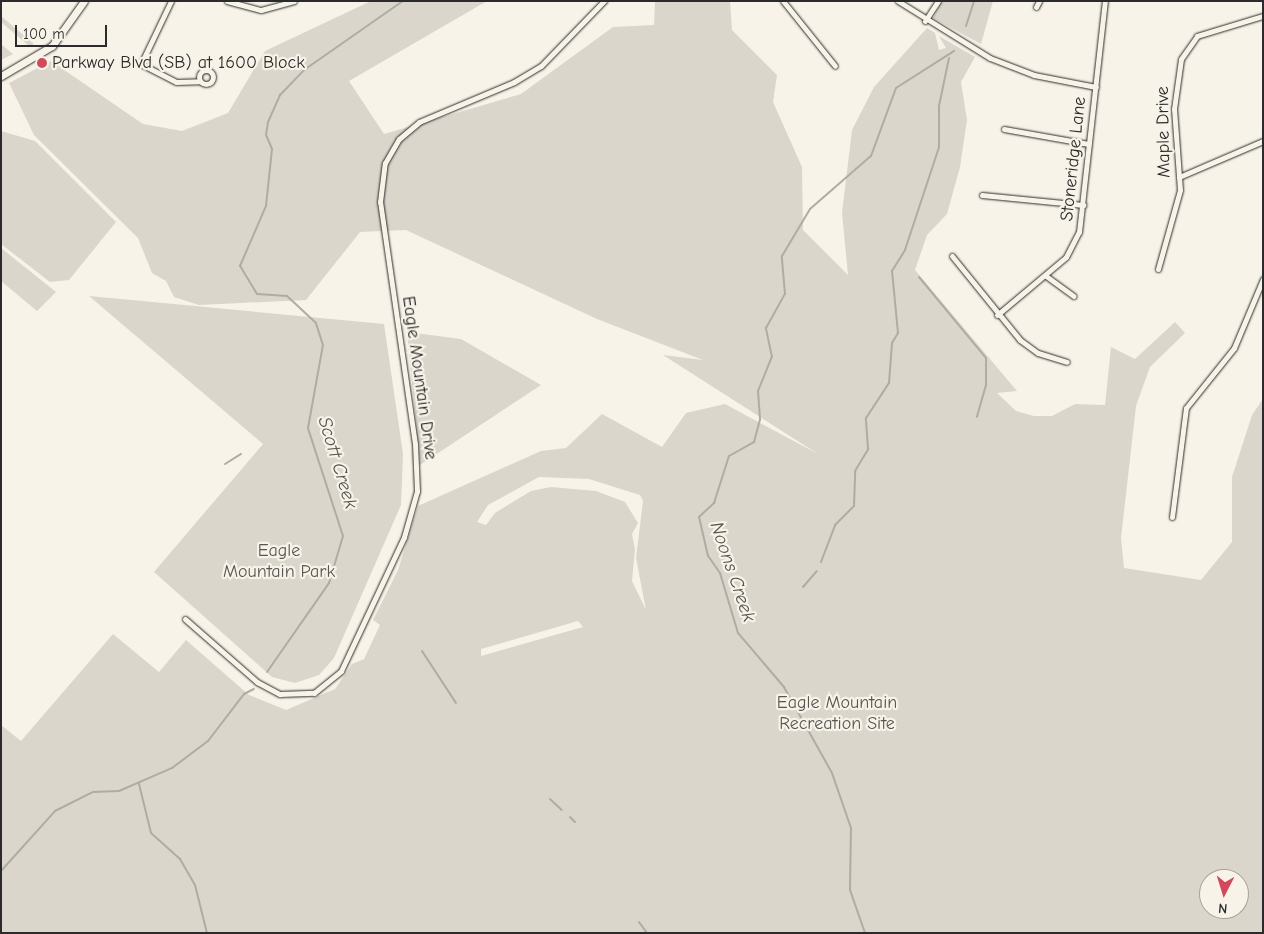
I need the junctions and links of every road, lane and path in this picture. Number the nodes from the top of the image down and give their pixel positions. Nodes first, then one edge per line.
1 (84, 1) edge
2 (171, 1) edge
3 (227, 1) edge
4 (294, 1) edge
5 (604, 1) edge
6 (783, 1) edge
7 (898, 1) edge
8 (938, 1) edge
9 (1039, 1) edge
10 (1105, 1) edge
11 (1036, 7) dead end
12 (1263, 16) edge
13 (925, 21) junction
14 (835, 66) dead end
15 (1, 76) edge
16 (200, 81) dead end
17 (1096, 87) junction
18 (1004, 129) dead end
19 (1263, 141) edge
20 (1089, 144) junction
21 (1179, 177) junction
22 (982, 196) dead end
23 (1084, 205) junction
24 (952, 256) dead end
25 (1158, 269) dead end
26 (1046, 276) junction
27 (1263, 279) edge
28 (1074, 296) dead end
29 (997, 315) junction
30 (1067, 362) dead end
31 (1172, 517) dead end
32 (184, 619) dead end

1 - 15 street
2 - 16 street
3 - 4 street
5 - 32 street, Eagle Mountain Drive
6 - 14 street
7 - 13 street
8 - 13 street
9 - 11 street
10 - 17 street, Stoneridge Lane
12 - 21 street, Maple Drive
13 - 17 street
17 - 20 street, Stoneridge Lane
18 - 20 street
19 - 21 street
20 - 23 street, Stoneridge Lane
21 - 25 street, Maple Drive
22 - 23 street
23 - 26 street, Stoneridge Lane
24 - 29 street
26 - 28 street
26 - 29 street, Stoneridge Lane
27 - 31 street
29 - 30 street

